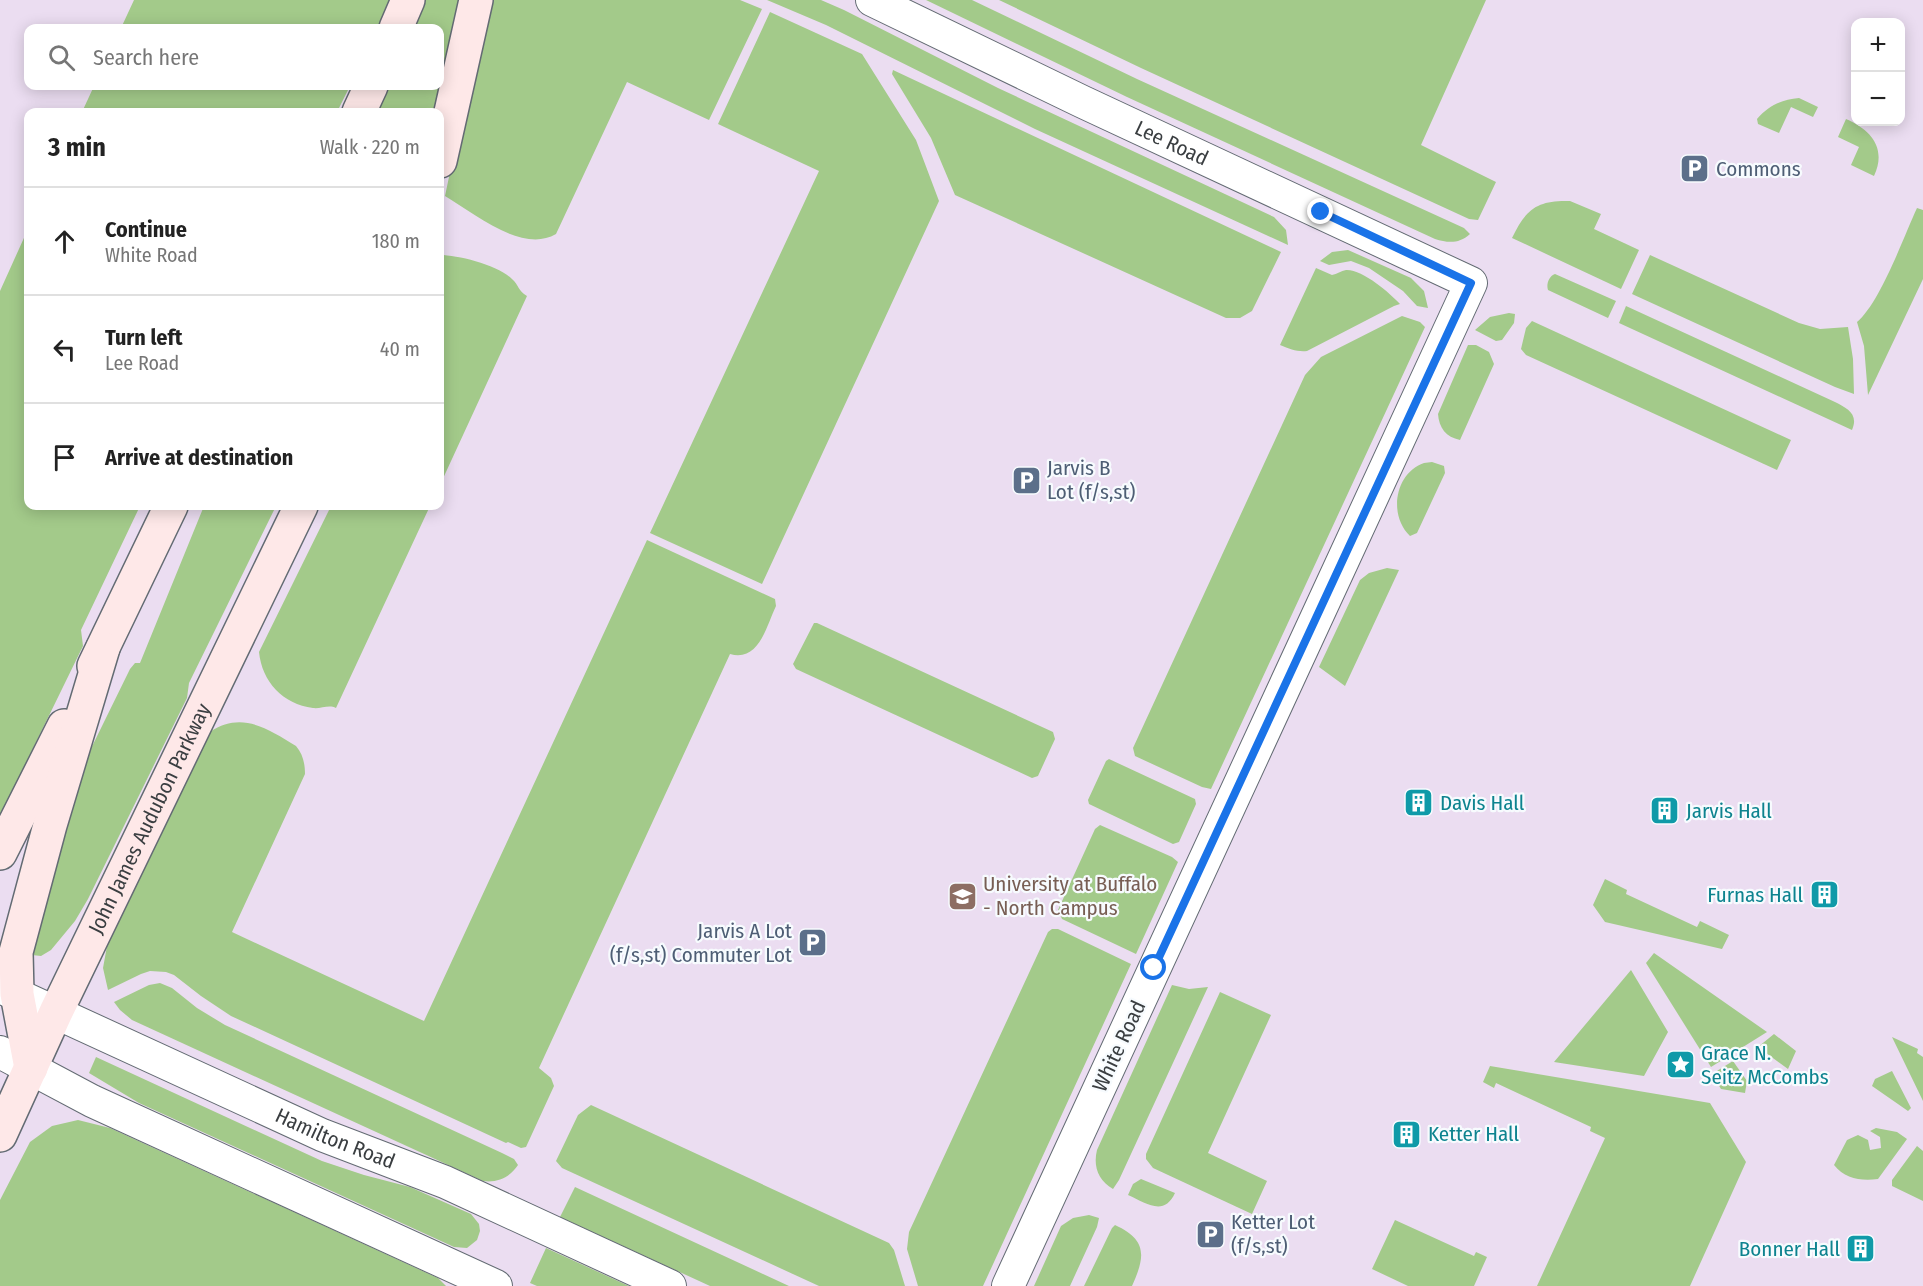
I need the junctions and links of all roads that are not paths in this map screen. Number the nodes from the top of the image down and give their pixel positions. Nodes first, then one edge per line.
1 (408, 0) edge
2 (476, 0) edge
3 (872, 0) edge
4 (398, 24) edge
5 (369, 90) edge
6 (361, 108) edge
7 (444, 143) edge
8 (1471, 283) joint
9 (169, 510) edge
10 (299, 510) edge
11 (103, 648) junction
12 (0, 853) edge
13 (8, 991) edge
14 (56, 1012) junction
15 (0, 1052) edge
16 (31, 1068) junction
17 (0, 1135) edge
18 (496, 1286) edge
19 (669, 1286) edge
20 (1008, 1286) edge

1 - 4 main road
2 - 7 main road
3 - 8 street, Lee Road
5 - 6 main road
8 - 20 street, White Road
9 - 11 main road
10 - 14 main road, John James Audubon Parkway
11 - 12 main road
11 - 13 main road
13 - 14 street, Hamilton Road
13 - 16 main road
14 - 16 main road, John James Audubon Parkway
14 - 19 street, Hamilton Road
15 - 16 street
16 - 17 main road, John James Audubon Parkway
16 - 18 street

